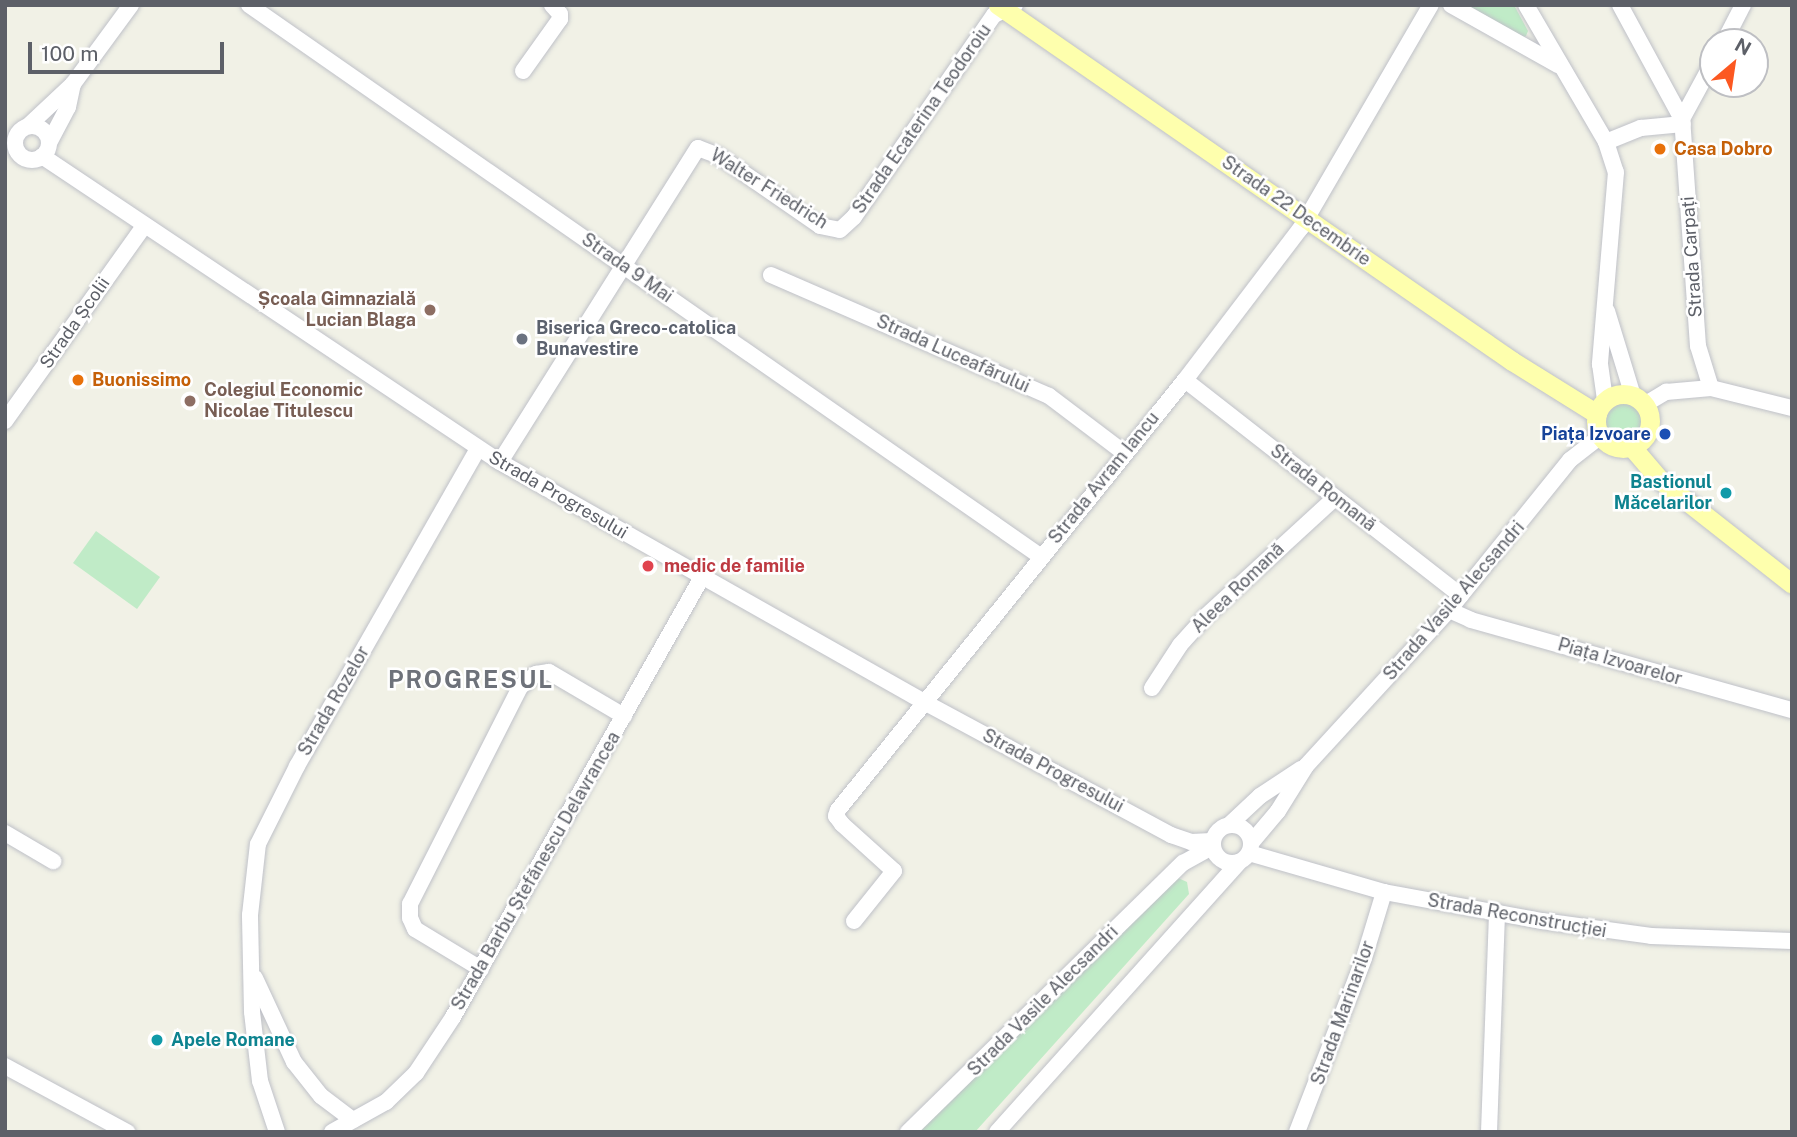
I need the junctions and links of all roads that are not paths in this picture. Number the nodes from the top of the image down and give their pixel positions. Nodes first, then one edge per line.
1 (131, 5) edge
2 (249, 5) edge
3 (552, 5) edge
4 (1431, 5) edge
5 (1451, 5) edge
6 (1526, 5) edge
7 (1620, 5) edge
8 (1743, 5) edge
9 (1006, 6) edge
10 (1731, 28) edge
11 (1559, 66) junction
12 (523, 71) dead end
13 (73, 84) junction
14 (1699, 90) edge
15 (1683, 121) junction
16 (16, 131) edge
17 (1606, 142) junction
18 (46, 149) junction
19 (1307, 219) junction
20 (144, 226) junction
21 (840, 230) joint
22 (623, 265) junction
23 (771, 275) dead end
24 (1607, 311) junction
25 (1185, 380) junction
26 (1711, 388) junction
27 (1639, 400) junction
28 (1601, 407) junction
29 (1792, 408) edge
30 (5, 421) edge
31 (1601, 436) junction
32 (1631, 446) junction
33 (478, 449) junction
34 (1124, 453) junction
35 (500, 462) junction
36 (1335, 498) junction
37 (1040, 556) junction
38 (702, 577) junction
39 (1792, 584) edge
40 (1461, 596) junction
41 (1449, 610) junction
42 (1152, 688) dead end
43 (924, 702) junction
44 (1792, 710) edge
45 (624, 716) junction
46 (1306, 765) junction
47 (1228, 825) junction
48 (5, 833) edge
49 (1212, 844) junction
50 (1246, 853) junction
51 (53, 861) dead end
52 (1384, 892) junction
53 (1497, 912) junction
54 (854, 921) dead end
55 (1792, 941) edge
56 (481, 969) junction
57 (253, 973) junction
58 (5, 1066) edge
59 (354, 1120) junction
60 (127, 1132) edge
61 (277, 1132) edge
62 (332, 1132) edge
63 (908, 1132) edge
64 (997, 1132) edge
65 (1297, 1132) edge
66 (1489, 1132) edge

1 - 13 street
2 - 22 street, Strada 9 Mai
3 - 12 street
4 - 19 street, Strada Avram Iancu
5 - 11 street
6 - 11 street
7 - 15 street
8 - 10 street
9 - 19 main road, Strada 22 Decembrie
9 - 21 street, Strada Ecaterina Teodoroiu
11 - 17 street
13 - 16 street
13 - 18 street
14 - 15 street
15 - 17 street
15 - 26 street, Strada Carpați
16 - 18 street, Strada Progresului
16 - 18 street, Strada Progresului
17 - 24 street
18 - 20 street, Strada Progresului
19 - 25 street, Strada Avram Iancu
19 - 28 main road, Strada 22 Decembrie
20 - 30 street, Strada Școlii
20 - 33 street, Strada Progresului
21 - 22 street, Walter Friedrich
22 - 35 street
22 - 37 street, Strada 9 Mai
23 - 34 street, Strada Luceafărului
24 - 27 street
24 - 28 street
25 - 34 street, Strada Avram Iancu
25 - 36 street, Strada Romană
26 - 27 street
26 - 29 street
27 - 28 main road
27 - 32 main road
28 - 31 main road
31 - 32 main road
31 - 40 street, Strada Vasile Alecsandri
32 - 39 main road
33 - 35 street, Strada Progresului
33 - 57 street, Strada Rozelor
34 - 37 street, Strada Avram Iancu
35 - 38 street, Strada Progresului
36 - 40 street, Strada Romană
36 - 42 street, Aleea Romană
37 - 43 street, Strada Avram Iancu
38 - 43 street, Strada Progresului
38 - 45 street, Strada Barbu Ștefănescu Delavrancea
40 - 41 street, Strada Vasile Alecsandri
41 - 44 street, Piața Izvoarelor
41 - 46 street, Strada Vasile Alecsandri
43 - 49 street, Strada Progresului
43 - 54 street, Strada Avram Iancu
45 - 56 street, Strada Barbu Ștefănescu Delavrancea
45 - 56 street
46 - 47 street, Strada Vasile Alecsandri
46 - 50 street, Strada Vasile Alecsandri
47 - 49 street
47 - 50 street
48 - 51 street
49 - 50 street
49 - 63 street, Strada Vasile Alecsandri
50 - 52 street, Strada Reconstrucției
50 - 64 street, Strada Vasile Alecsandri
52 - 53 street, Strada Reconstrucției
52 - 65 street, Strada Marinarilor
53 - 55 street, Strada Reconstrucției
53 - 66 street
56 - 59 street, Strada Barbu Ștefănescu Delavrancea
57 - 59 street, Strada Rozelor
57 - 61 street, Strada Rozelor
58 - 60 street
59 - 62 street, Strada Barbu Ștefănescu Delavrancea

